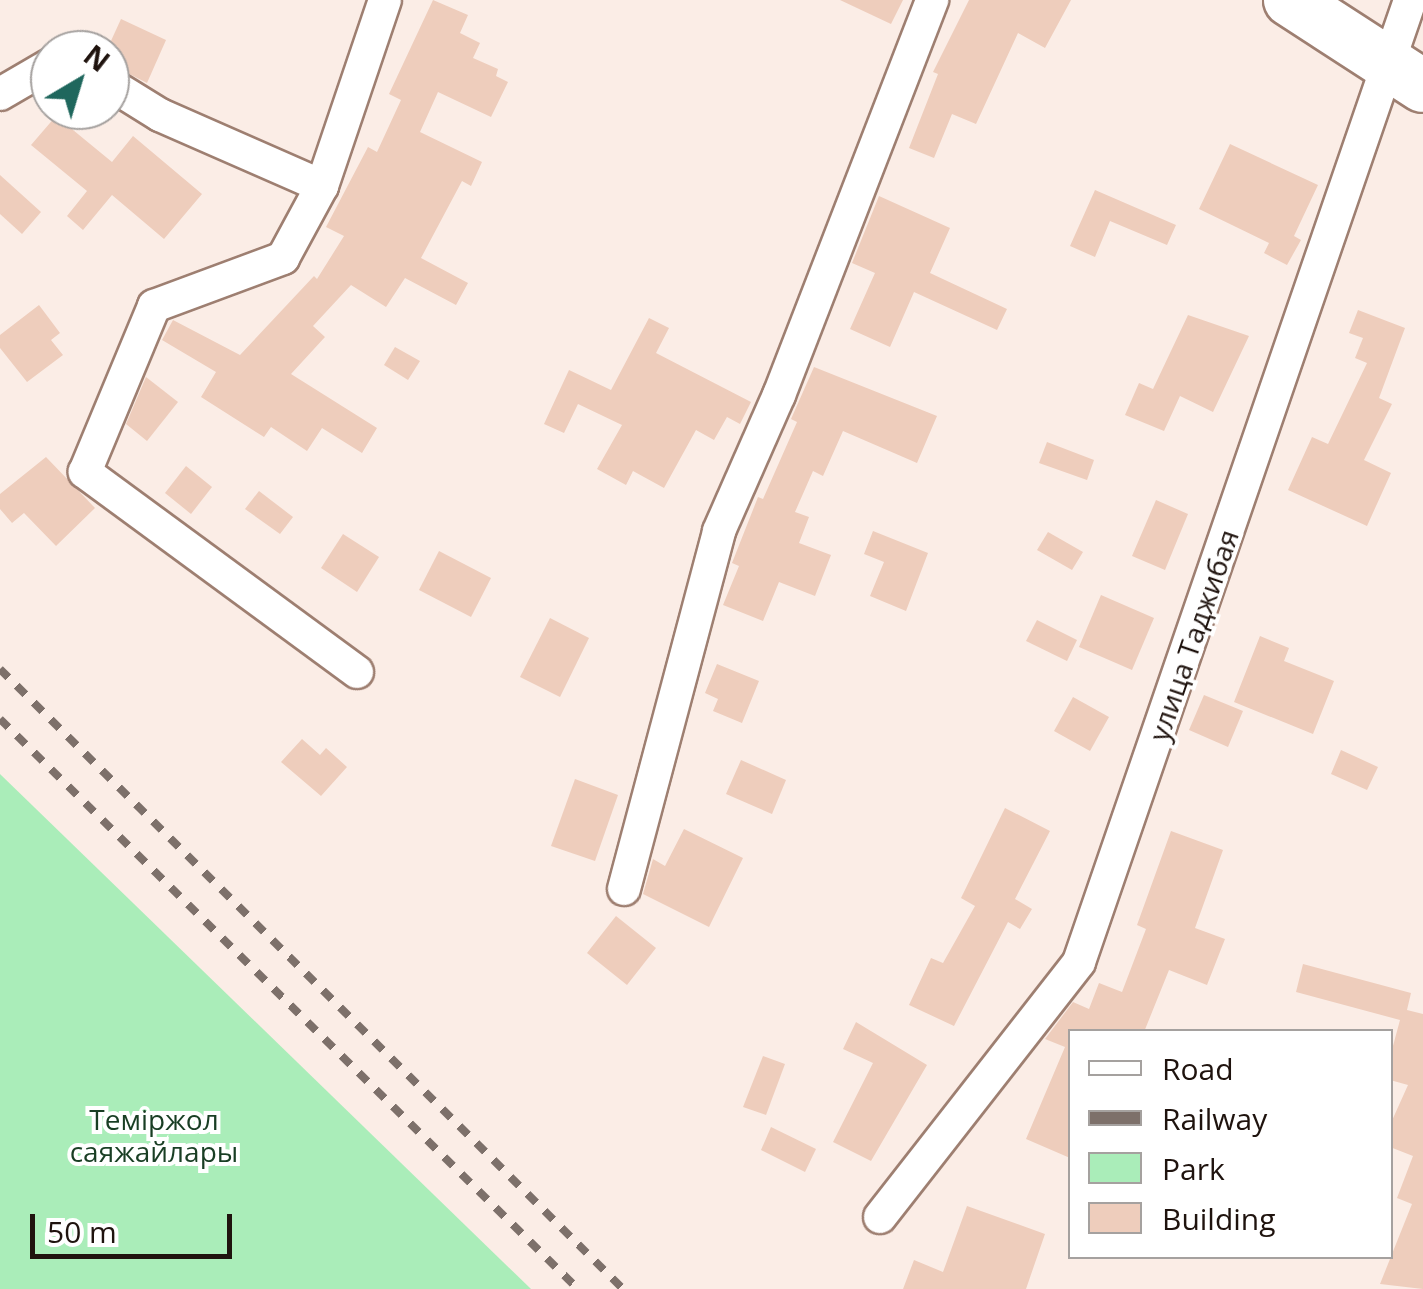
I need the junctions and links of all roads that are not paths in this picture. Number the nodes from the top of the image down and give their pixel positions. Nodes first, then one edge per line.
1 (385, 0) edge
2 (932, 0) edge
3 (1290, 0) edge
4 (1410, 0) edge
5 (30, 76) edge
6 (1407, 76) edge
7 (0, 94) edge
8 (130, 96) edge
9 (322, 186) junction
10 (357, 672) dead end
11 (624, 889) dead end
12 (880, 1217) dead end

1 - 9 street
2 - 11 street
3 - 6 main road
4 - 6 street, улица Таджибая
5 - 7 street
6 - 12 street, улица Таджибая
8 - 9 street
9 - 10 street

